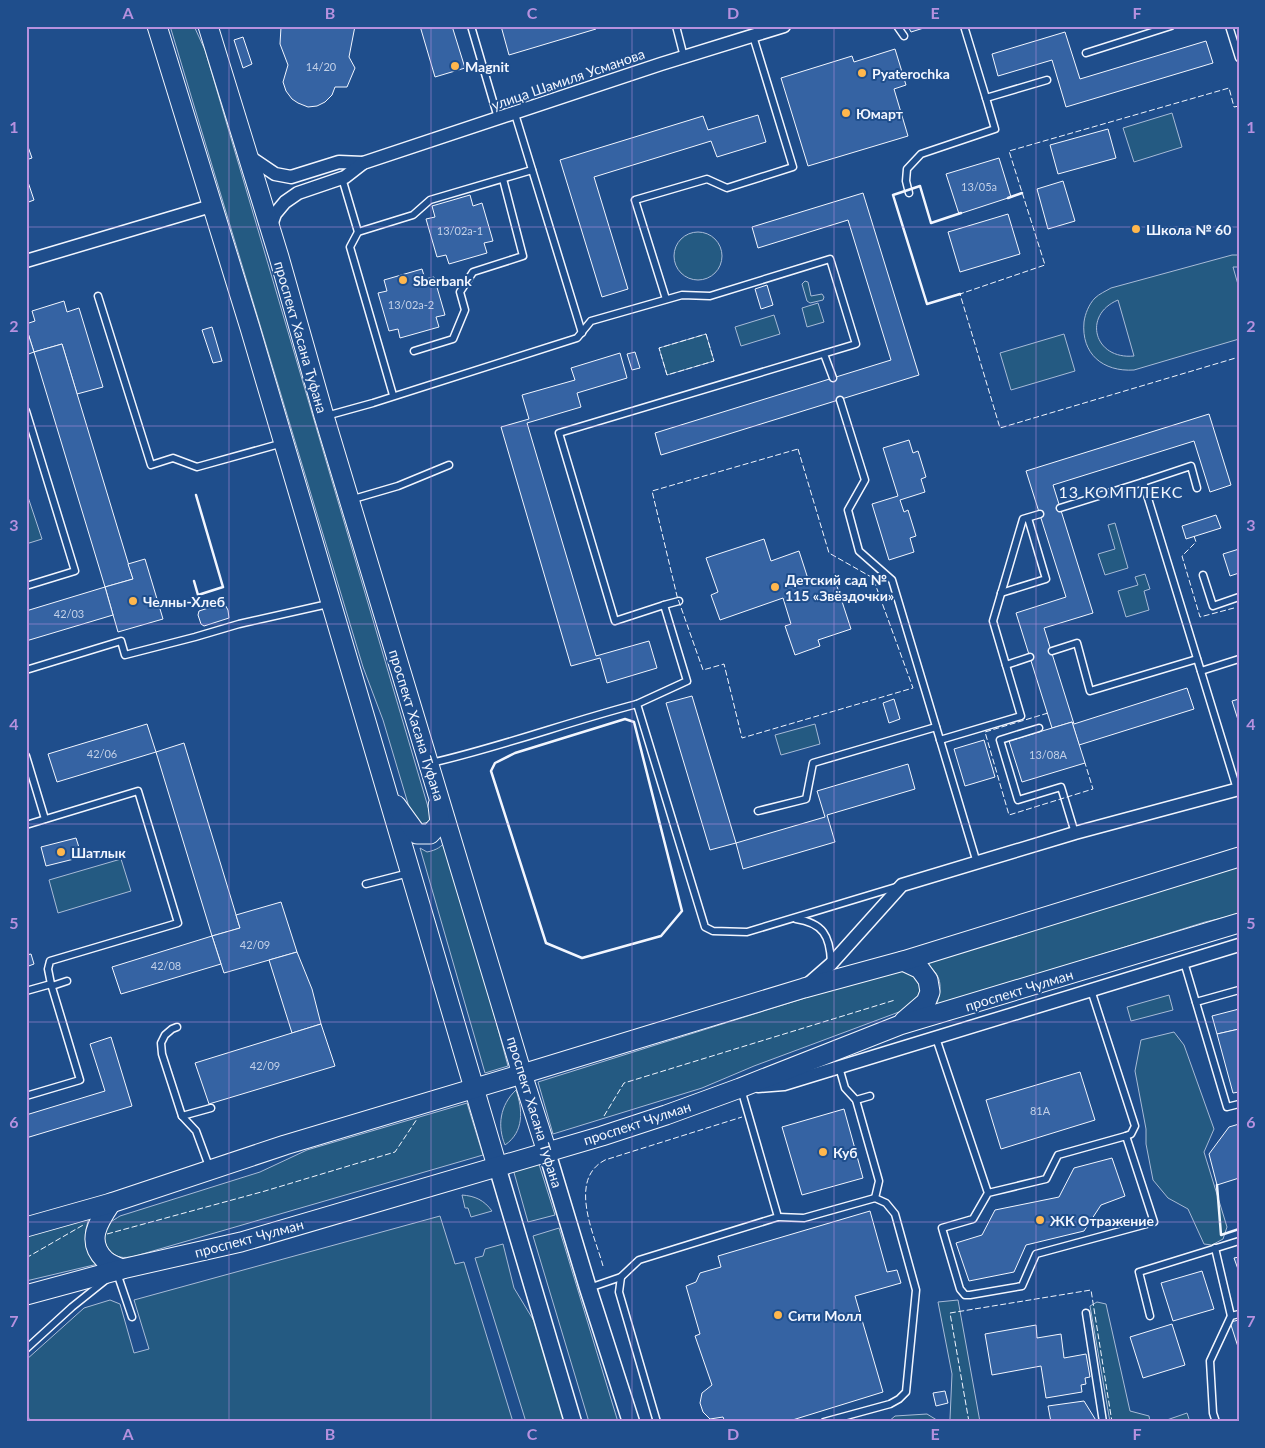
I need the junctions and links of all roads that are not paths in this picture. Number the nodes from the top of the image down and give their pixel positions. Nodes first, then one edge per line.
1 (157, 26) edge
2 (208, 26) edge
3 (471, 26) edge
4 (676, 26) edge
5 (784, 26) edge
6 (897, 26) edge
7 (964, 26) edge
8 (1171, 26) edge
9 (1229, 26) edge
10 (753, 36) junction
11 (904, 36) dead end
12 (1086, 53) dead end
13 (684, 57) junction
14 (1239, 58) edge
15 (1047, 80) dead end
16 (986, 98) junction
17 (515, 114) junction
18 (498, 119) junction
19 (247, 155) junction
20 (363, 163) junction
21 (532, 170) junction
22 (342, 178) junction
23 (503, 179) junction
24 (909, 194) dead end
25 (211, 206) junction
26 (270, 228) junction
27 (358, 232) junction
28 (26, 261) edge
29 (98, 296) dead end
30 (666, 299) junction
31 (582, 333) junction
32 (414, 351) dead end
33 (824, 354) junction
34 (832, 378) dead end
35 (393, 395) junction
36 (840, 400) dead end
37 (26, 411) edge
38 (324, 416) junction
39 (284, 443) junction
40 (449, 465) dead end
41 (1143, 482) junction
42 (1197, 488) dead end
43 (349, 500) junction
44 (1060, 508) dead end
45 (1040, 514) dead end
46 (1028, 518) junction
47 (1203, 575) dead end
48 (26, 586) edge
49 (1001, 594) junction
50 (1239, 597) edge
51 (679, 601) dead end
52 (332, 603) junction
53 (664, 606) junction
54 (1052, 651) dead end
55 (1030, 657) dead end
56 (1197, 659) junction
57 (1239, 659) edge
58 (1006, 665) junction
59 (26, 670) edge
60 (1201, 671) junction
61 (637, 704) junction
62 (936, 726) junction
63 (1039, 728) dead end
64 (940, 740) junction
65 (26, 756) edge
66 (432, 771) junction
67 (1238, 789) edge
68 (386, 792) junction
69 (758, 811) dead end
70 (45, 819) junction
71 (26, 825) edge
72 (1075, 833) junction
73 (1239, 857) edge
74 (976, 863) junction
75 (410, 873) junction
76 (366, 884) dead end
77 (902, 885) junction
78 (792, 919) junction
79 (1239, 923) edge
80 (1239, 945) edge
81 (903, 961) junction
82 (1184, 962) junction
83 (831, 964) junction
84 (67, 981) dead end
85 (52, 985) junction
86 (804, 988) junction
87 (1091, 990) junction
88 (1239, 990) edge
89 (26, 991) edge
90 (1196, 1002) junction
91 (900, 1025) junction
92 (177, 1027) dead end
93 (936, 1038) junction
94 (839, 1067) junction
95 (522, 1074) junction
96 (474, 1088) junction
97 (740, 1088) junction
98 (26, 1096) edge
99 (870, 1096) dead end
100 (856, 1100) junction
101 (1239, 1104) edge
102 (211, 1108) dead end
103 (182, 1116) junction
104 (1126, 1136) junction
105 (547, 1152) junction
106 (497, 1166) junction
107 (210, 1170) junction
108 (988, 1193) junction
109 (875, 1198) junction
110 (111, 1203) junction
111 (778, 1217) junction
112 (26, 1227) edge
113 (1239, 1241) edge
114 (1215, 1248) junction
115 (120, 1270) junction
116 (621, 1276) junction
117 (588, 1288) junction
118 (26, 1294) edge
119 (1086, 1313) dead end
120 (1239, 1314) edge
121 (1150, 1316) dead end
122 (1231, 1316) junction
123 (132, 1317) dead end
124 (26, 1349) edge
125 (572, 1422) edge
126 (632, 1422) edge
127 (657, 1422) edge
128 (824, 1422) edge
129 (1103, 1422) edge
130 (1216, 1422) edge

1 - 25 main road
2 - 19 main road, проспект Хасана Туфана
3 - 18 lane
4 - 13 lane
5 - 10 street, улица Шамиля Усманова
6 - 11 lane
7 - 16 lane
8 - 12 lane
9 - 14 lane
10 - 13 street, улица Шамиля Усманова
10 - 30 lane
13 - 17 street, улица Шамиля Усманова
15 - 16 lane
16 - 24 lane
17 - 18 street, улица Шамиля Усманова
17 - 21 lane
18 - 20 street, улица Шамиля Усманова
19 - 20 street, улица Шамиля Усманова
19 - 26 main road, проспект Хасана Туфана
20 - 22 street, улица Шамиля Усманова
21 - 23 lane
21 - 31 lane
22 - 26 street, улица Шамиля Усманова
22 - 27 lane
23 - 27 lane
23 - 32 lane
25 - 28 street
25 - 39 main road
26 - 38 main road, проспект Хасана Туфана
27 - 35 lane
29 - 39 lane
30 - 31 lane
30 - 33 lane
31 - 35 lane
33 - 34 lane
33 - 53 lane
35 - 38 lane
36 - 62 lane
37 - 48 lane
38 - 43 main road, проспект Хасана Туфана
39 - 52 main road
40 - 43 lane
41 - 42 lane
41 - 44 lane
41 - 56 lane
43 - 66 main road, проспект Хасана Туфана
45 - 46 lane
46 - 49 lane
46 - 49 lane
47 - 50 lane
49 - 58 lane
51 - 53 lane
52 - 59 lane
52 - 68 main road
53 - 61 lane
54 - 56 lane
55 - 58 lane
56 - 60 lane
57 - 60 lane
58 - 64 lane
60 - 67 lane
61 - 66 lane
61 - 78 lane
62 - 64 lane
62 - 69 lane
63 - 72 lane
64 - 74 lane
65 - 70 lane
66 - 68 main road
66 - 95 main road, проспект Хасана Туфана
67 - 72 street
68 - 75 main road
70 - 71 lane
70 - 85 lane
72 - 74 street
73 - 81 main road
74 - 77 street
75 - 76 lane
75 - 96 main road
77 - 78 lane
77 - 83 street
78 - 83 lane
79 - 91 main road, проспект Чулман
80 - 82 street
81 - 86 main road
81 - 91 main road
82 - 87 street
82 - 90 lane
83 - 86 street
84 - 85 lane
85 - 89 lane
85 - 98 lane
86 - 95 main road
87 - 93 street
87 - 104 lane
88 - 90 lane
90 - 101 lane
91 - 97 main road, проспект Чулман
92 - 103 lane
93 - 94 street
93 - 108 lane
94 - 97 street
94 - 100 lane
95 - 96 main road
95 - 105 main road, проспект Хасана Туфана
96 - 106 main road
96 - 107 main road
97 - 105 main road, проспект Чулман
97 - 111 lane
99 - 100 lane
100 - 109 lane
102 - 103 lane
103 - 107 lane
104 - 108 lane
104 - 108 lane
105 - 106 main road, проспект Чулман
105 - 117 street, проспект Хасана Туфана
106 - 115 main road, проспект Чулман
106 - 125 street
107 - 110 main road
109 - 111 lane
109 - 128 lane
110 - 112 main road
110 - 115 main road
111 - 116 lane
113 - 114 lane
114 - 121 lane
114 - 122 lane
115 - 118 main road, проспект Чулман
115 - 123 lane
115 - 124 lane
116 - 117 lane
116 - 127 lane
117 - 126 street, проспект Хасана Туфана
119 - 129 lane
120 - 122 lane
122 - 130 lane

